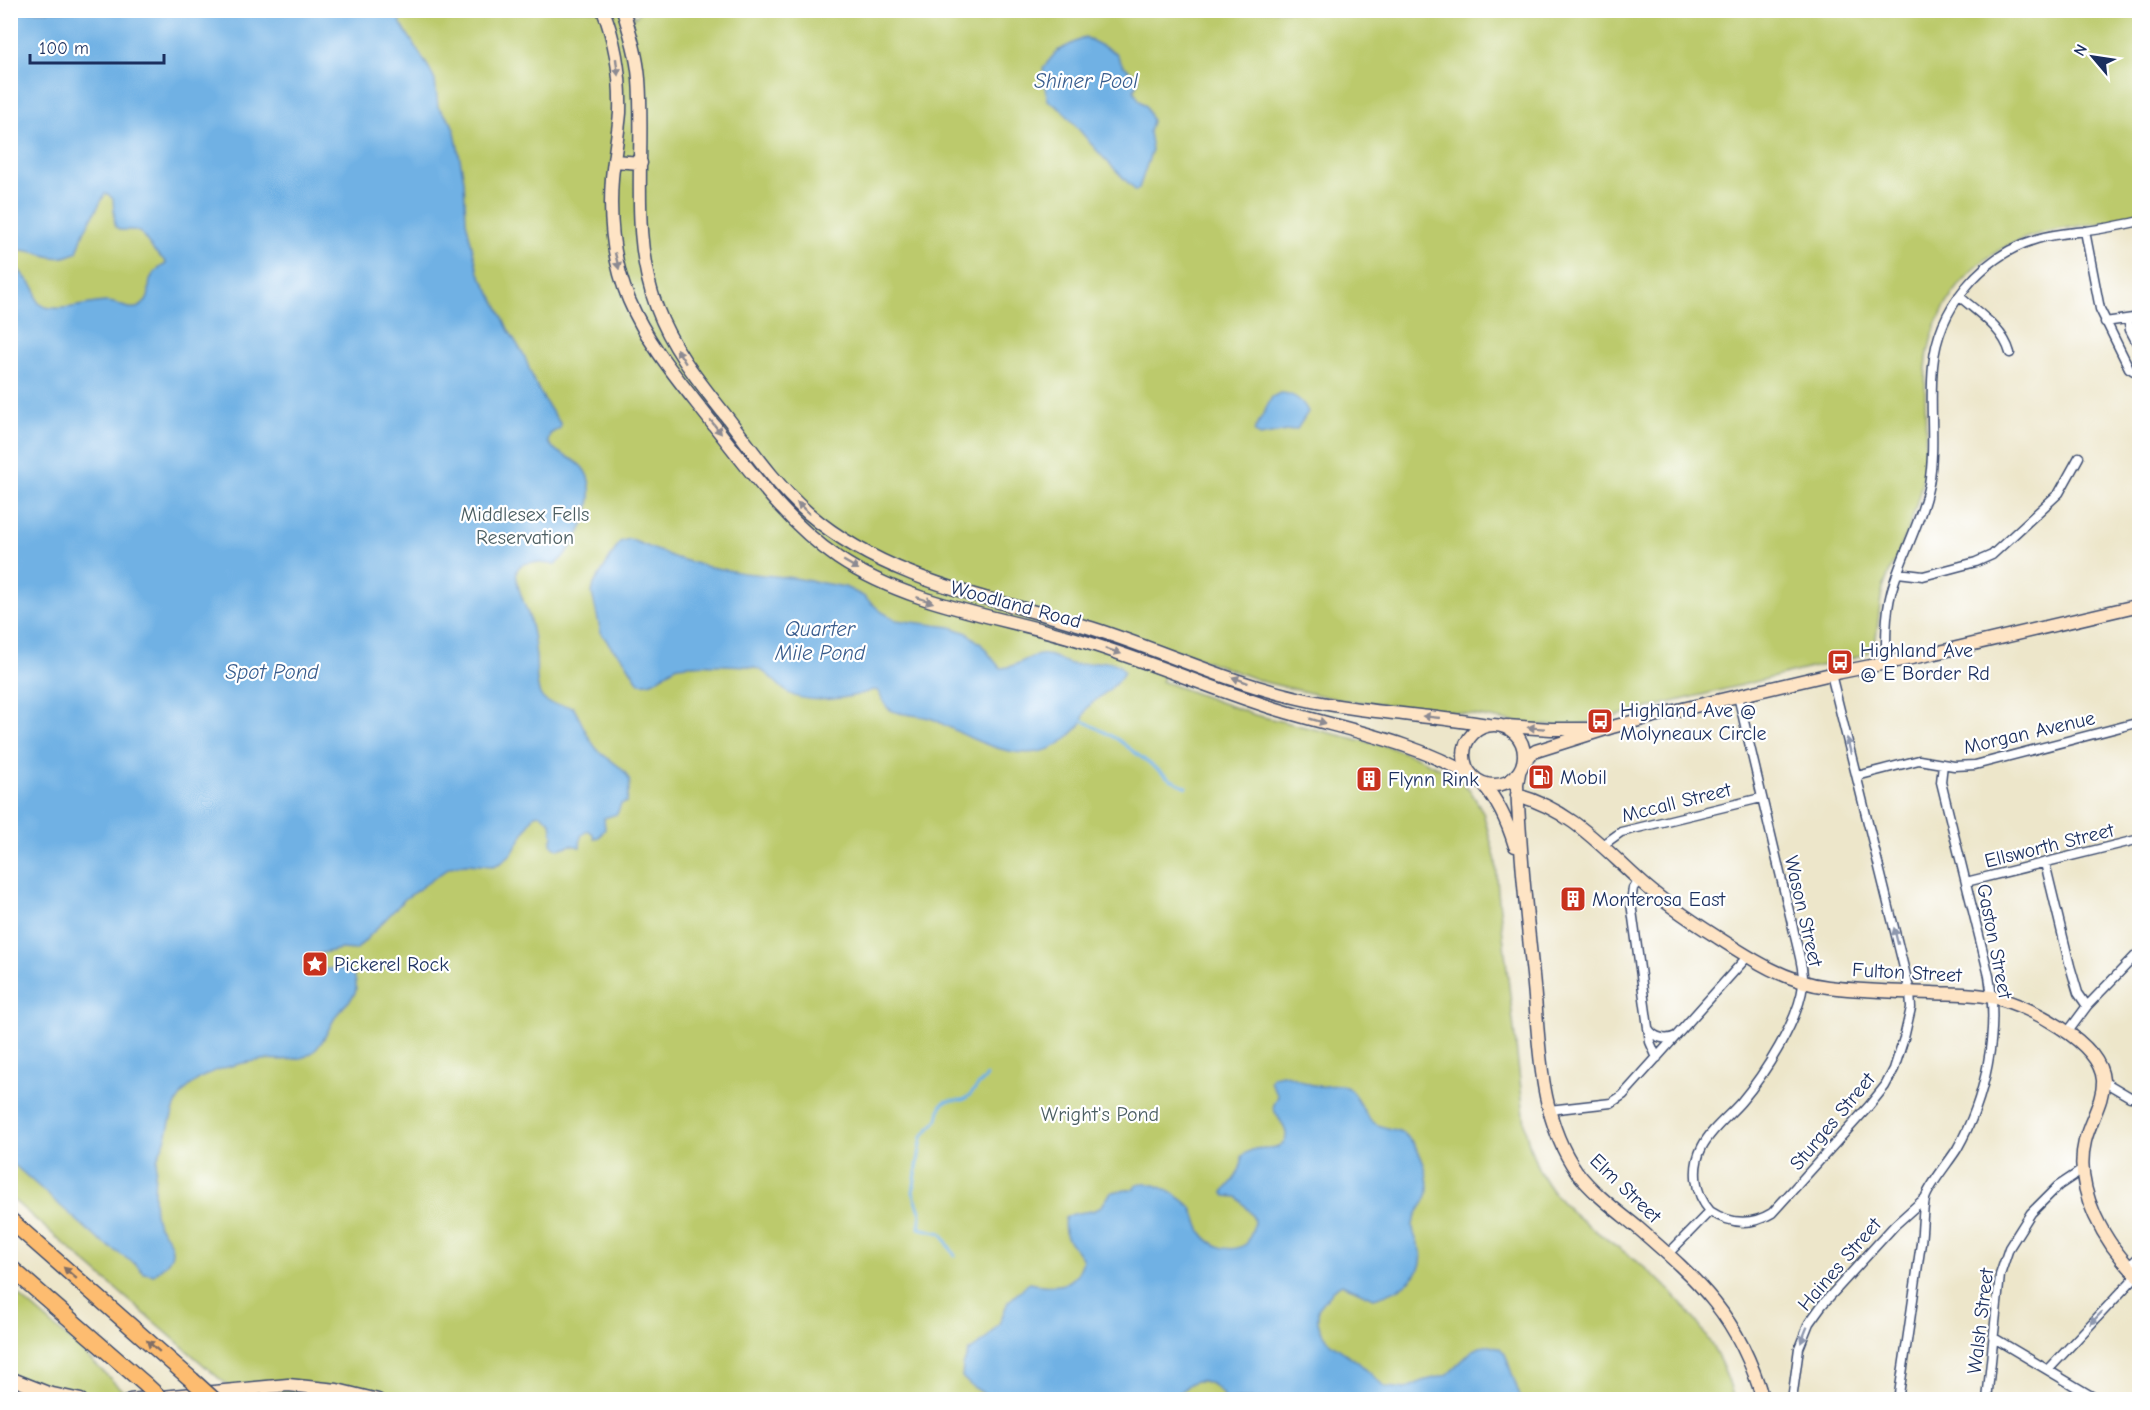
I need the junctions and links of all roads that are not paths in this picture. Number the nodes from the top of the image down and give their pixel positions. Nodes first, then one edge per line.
1 (603, 10) edge
2 (623, 10) edge
3 (614, 161) junction
4 (641, 163) junction
5 (2139, 221) edge
6 (2085, 231) junction
7 (1959, 296) junction
8 (2139, 317) edge
9 (2128, 319) junction
10 (662, 320) junction
11 (2105, 322) junction
12 (643, 329) junction
13 (2139, 349) edge
14 (2010, 353) dead end
15 (2139, 371) edge
16 (2079, 457) dead end
17 (1898, 573) junction
18 (2139, 605) edge
19 (1145, 647) junction
20 (1140, 660) junction
21 (1886, 664) junction
22 (1831, 674) junction
23 (1737, 696) junction
24 (2139, 722) edge
25 (1488, 725) junction
26 (1502, 726) junction
27 (1612, 727) junction
28 (1942, 764) junction
29 (1521, 769) junction
30 (1857, 776) junction
31 (1478, 781) junction
32 (1517, 795) junction
33 (1761, 798) junction
34 (2139, 839) edge
35 (1603, 845) junction
36 (2045, 863) junction
37 (1521, 866) junction
38 (1639, 880) junction
39 (1966, 882) junction
40 (2139, 951) edge
41 (1748, 956) junction
42 (1803, 982) junction
43 (1910, 992) junction
44 (1992, 997) junction
45 (2087, 1006) junction
46 (1647, 1024) junction
47 (1681, 1032) junction
48 (2067, 1033) junction
49 (1657, 1058) junction
50 (2103, 1081) junction
51 (2139, 1096) edge
52 (1549, 1110) junction
53 (2082, 1170) junction
54 (1925, 1198) junction
55 (1710, 1211) junction
56 (10, 1220) edge
57 (1668, 1254) junction
58 (2139, 1256) edge
59 (10, 1267) edge
60 (2135, 1273) edge
61 (1994, 1338) junction
62 (2049, 1369) junction
63 (10, 1378) edge
64 (81, 1400) edge
65 (129, 1400) edge
66 (162, 1400) edge
67 (214, 1400) edge
68 (378, 1400) edge
69 (1762, 1400) edge
70 (1792, 1400) edge
71 (1898, 1400) edge
72 (1987, 1400) edge
73 (2098, 1400) edge

1 -> 3 main road, Woodland Road
2 - 4 main road, Woodland Road
3 - 4 main road
3 -> 12 main road, Woodland Road
4 - 10 main road, Woodland Road
5 - 6 street
6 - 7 street
6 - 11 street
7 - 14 street
7 - 17 street
8 - 9 street
9 - 11 street
9 - 13 street
10 - 12 main road
19 -> 10 main road, Woodland Road
11 - 15 street
12 -> 20 main road, Woodland Road
16 - 17 street
17 - 21 street
18 - 21 main road
19 - 20 main road
25 -> 19 main road, Woodland Road
20 -> 31 main road, Woodland Road
21 - 22 main road
22 - 23 main road
30 -> 22 street, Sturges Street
23 - 27 main road
23 - 33 street, Wason Street
24 - 28 street, Morgan Avenue
25 - 26 main road
25 - 31 main road
27 -> 26 main road
26 - 29 main road
27 - 29 main road
28 - 30 street, Morgan Avenue
28 - 39 street, Gaston Street
29 - 31 main road
29 - 32 main road, Elm Street
43 -> 30 street, Sturges Street
31 - 37 main road, Elm Street
32 - 35 main road, Fulton Street
32 - 37 main road, Elm Street
33 - 35 street, Mccall Street
33 - 42 street, Wason Street
34 - 36 street, Ellsworth Street
35 - 38 main road, Fulton Street
36 - 39 street, Ellsworth Street
36 - 45 street
37 - 52 main road, Elm Street
38 - 41 main road, Fulton Street
38 - 46 street
39 - 44 street, Gaston Street
40 - 45 street
41 - 42 main road, Fulton Street
41 - 47 street
42 - 43 main road, Fulton Street
42 - 55 street, Wason Street
43 - 44 main road, Fulton Street
43 - 55 street, Sturges Street
44 - 48 main road, Fulton Street
44 - 54 street, Gaston Street
45 - 48 street
46 - 47 street
46 - 49 street
47 - 49 street
48 - 50 main road, Fulton Street
49 - 52 street
50 - 51 street
50 - 53 main road
52 - 57 main road, Elm Street
53 - 60 main road
53 - 61 street, Walsh Street
54 -> 70 street, Haines Street
54 - 71 street, Gaston Street
55 - 57 street
67 -> 56 highway, bridge
57 - 69 main road, Elm Street
58 - 60 street
59 - 66 highway, bridge
60 -> 62 street
61 - 62 street
61 - 72 street, Walsh Street
62 - 73 street
63 - 64 main road
65 - 68 main road

